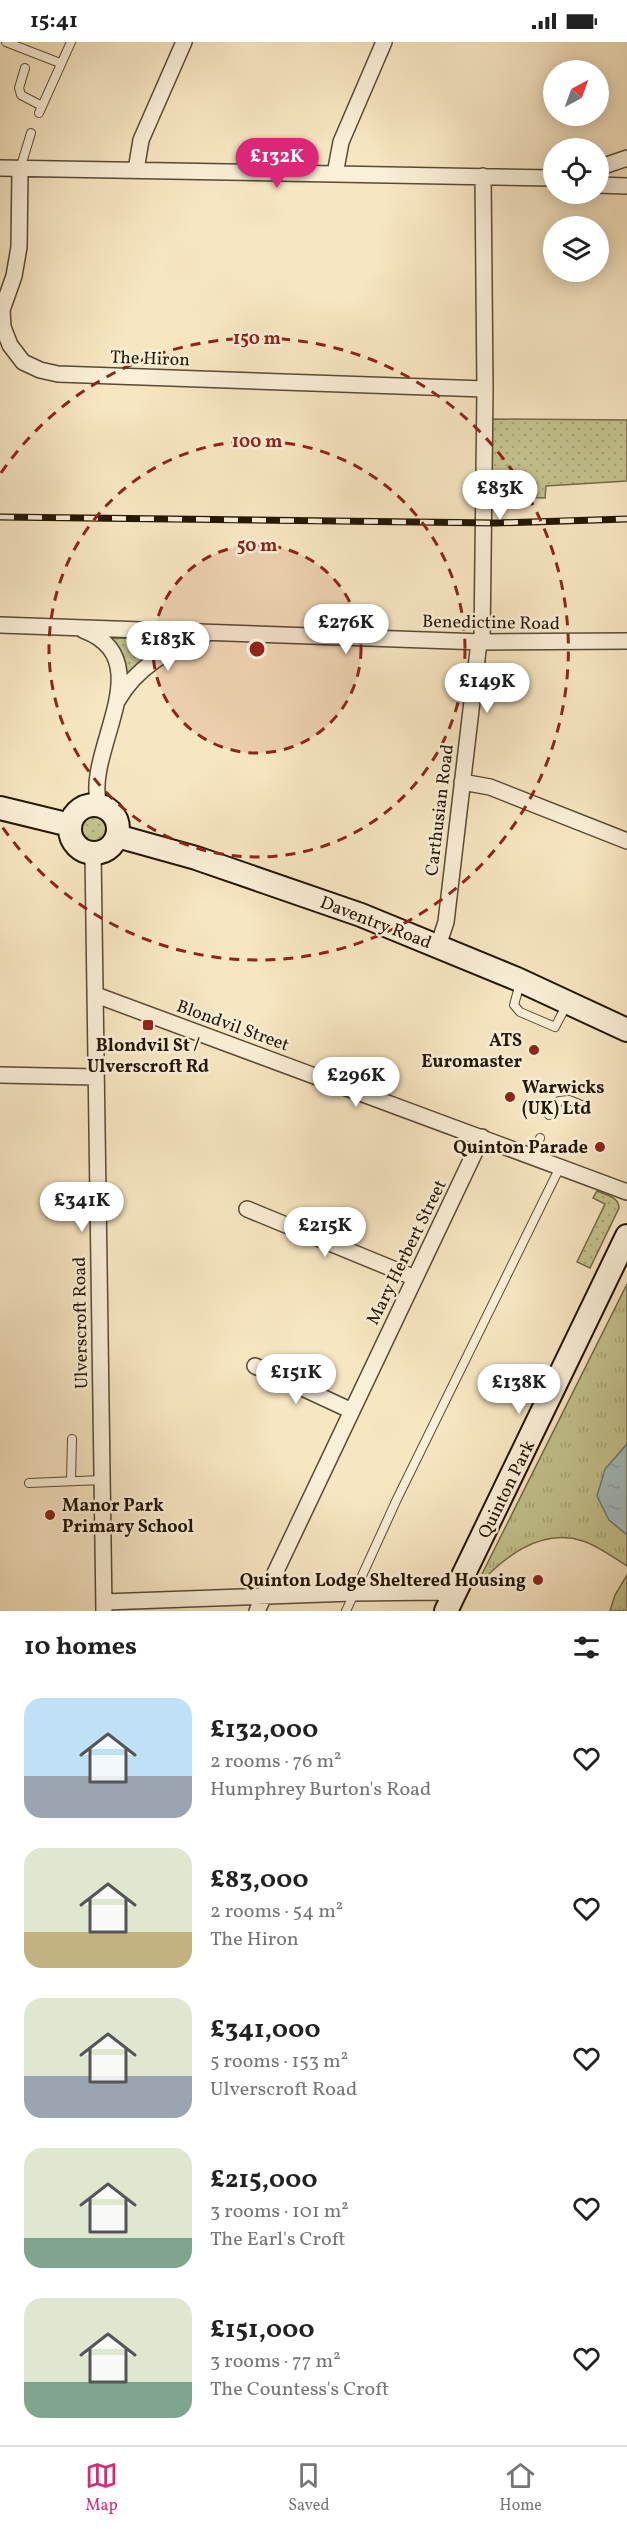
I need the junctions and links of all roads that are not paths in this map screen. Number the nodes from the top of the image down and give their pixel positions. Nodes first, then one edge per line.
1 (6, 42) edge
2 (71, 42) edge
3 (184, 42) edge
4 (384, 42) edge
5 (60, 63) junction
6 (25, 68) dead end
7 (31, 133) dead end
8 (627, 158) edge
9 (609, 164) edge
10 (0, 168) edge
11 (20, 168) junction
12 (136, 170) junction
13 (335, 174) junction
14 (483, 176) junction
15 (543, 178) edge
16 (609, 185) edge
17 (627, 186) edge
18 (4, 343) edge
19 (485, 389) junction
20 (0, 626) edge
21 (75, 628) junction
22 (212, 635) junction
23 (627, 641) edge
24 (480, 642) junction
25 (117, 703) junction
26 (462, 782) junction
27 (99, 806) junction
28 (0, 808) edge
29 (70, 825) junction
30 (117, 836) junction
31 (627, 841) edge
32 (93, 853) junction
33 (438, 946) junction
34 (96, 995) junction
35 (627, 1030) edge
36 (0, 1075) edge
37 (96, 1077) junction
38 (584, 1106) dead end
39 (549, 1114) dead end
40 (482, 1137) junction
41 (540, 1138) dead end
42 (533, 1156) junction
43 (561, 1166) junction
44 (627, 1192) edge
45 (247, 1209) dead end
46 (627, 1236) edge
47 (415, 1278) junction
48 (255, 1366) dead end
49 (352, 1411) junction
50 (72, 1439) dead end
51 (102, 1479) junction
52 (71, 1480) junction
53 (29, 1483) dead end
54 (352, 1593) junction
55 (260, 1604) edge
56 (449, 1604) edge
57 (104, 1607) edge
58 (346, 1611) edge

1 - 5 lane
2 - 5 lane
3 - 12 street
4 - 13 street
5 - 6 lane
7 - 11 lane
8 - 9 street
10 - 11 street
11 - 12 street
11 - 18 street
12 - 13 street
13 - 14 street
14 - 15 street
14 - 19 street
16 - 17 street
18 - 19 street, The Hiron
19 - 24 street
20 - 21 street
21 - 22 street, Benedictine Road
21 - 25 street, Benedictine Road
22 - 24 street, Benedictine Road
22 - 25 street, Benedictine Road
23 - 24 street, Benedictine Road
24 - 26 street, Carthusian Road
25 - 27 street, Benedictine Road
26 - 31 street
26 - 33 street, Carthusian Road
27 - 29 street
27 - 30 street
28 - 29 street
29 - 32 street
30 - 32 street
30 - 33 street, Daventry Road
32 - 34 street, Ulverscroft Road
33 - 35 street, Daventry Road
34 - 37 street, Ulverscroft Road
34 - 40 street, Blondvil Street
36 - 37 street
37 - 51 street, Ulverscroft Road
38 - 39 lane
40 - 42 street, Blondvil Street
40 - 47 street, Mary Herbert Street
41 - 42 lane
42 - 43 street, Blondvil Street
43 - 44 street, Blondvil Street
43 - 54 lane
45 - 47 street
46 - 56 street, Quinton Park
47 - 49 street, Mary Herbert Street
48 - 49 street
49 - 55 street, Mary Herbert Street
50 - 52 lane
51 - 52 lane
51 - 57 street, Ulverscroft Road
52 - 53 lane
54 - 55 street
54 - 56 street
54 - 58 lane
55 - 57 street

